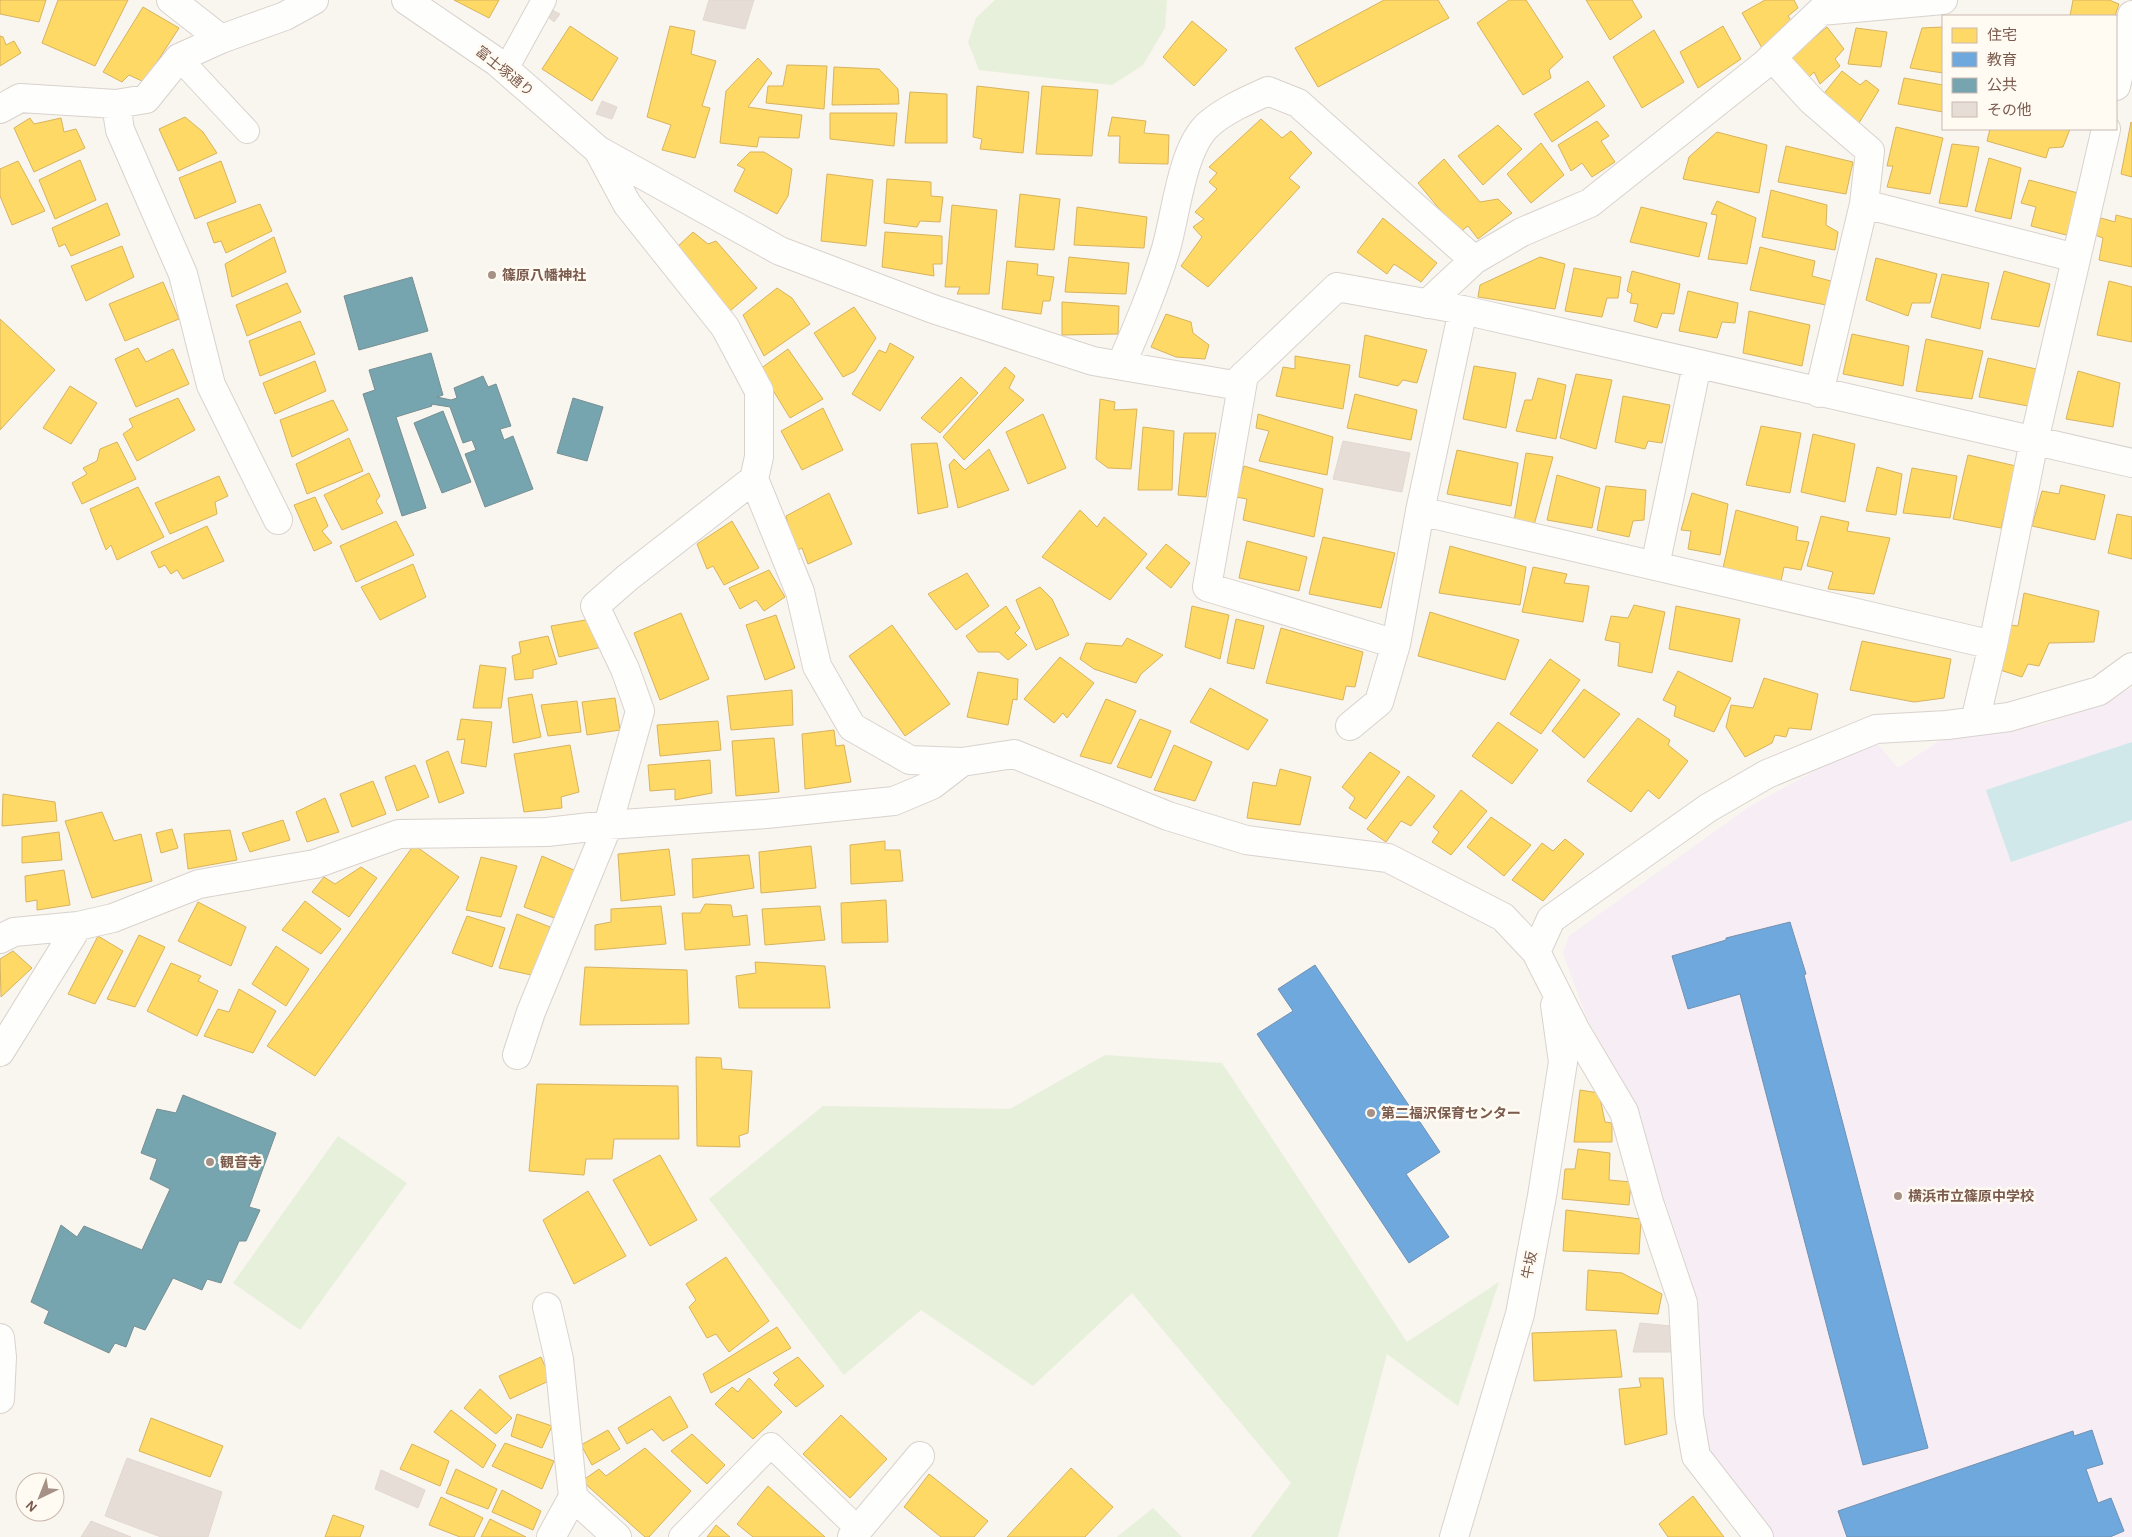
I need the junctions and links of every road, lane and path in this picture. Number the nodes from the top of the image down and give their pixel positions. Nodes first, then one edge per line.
1 (171, 0) edge
2 (314, 0) edge
3 (406, 0) edge
4 (544, 0) edge
5 (1943, 0) edge
6 (1817, 5) edge
7 (2132, 15) edge
8 (221, 39) junction
9 (1772, 57) junction
10 (179, 58) junction
11 (506, 69) junction
12 (2117, 82) edge
13 (116, 104) junction
14 (0, 109) edge
15 (2106, 130) edge
16 (247, 131) dead end
17 (598, 150) junction
18 (1864, 204) junction
19 (2076, 258) junction
20 (1474, 260) junction
21 (1427, 304) junction
22 (1463, 310) junction
23 (1121, 365) junction
24 (1697, 365) junction
25 (1244, 375) junction
26 (1819, 392) junction
27 (2034, 441) junction
28 (2132, 462) edge
29 (754, 479) junction
30 (1420, 511) junction
31 (278, 520) dead end
32 (1655, 566) junction
33 (1396, 644) junction
34 (1993, 645) junction
35 (2132, 668) edge
36 (1975, 721) junction
37 (1350, 726) dead end
38 (962, 762) junction
39 (608, 825) junction
40 (78, 926) junction
41 (0, 940) edge
42 (1536, 952) junction
43 (1553, 987) junction
44 (0, 1052) edge
45 (517, 1055) dead end
46 (547, 1307) dead end
47 (0, 1338) edge
48 (0, 1399) edge
49 (920, 1456) dead end
50 (573, 1497) junction
51 (855, 1533) edge
52 (551, 1537) edge
53 (617, 1537) edge
54 (681, 1537) edge
55 (1454, 1537) edge
56 (1759, 1537) edge

1 - 8 street
2 - 8 street
3 - 11 street, 富士塚通り
4 - 11 lane
5 - 6 street
6 - 9 street
7 - 12 street
8 - 10 street
9 - 18 street
9 - 20 street
10 - 13 street
10 - 16 lane
11 - 17 street, 富士塚通り
13 - 14 street
13 - 31 street
15 - 19 street
17 - 23 street
17 - 29 street
18 - 19 street
18 - 26 street
19 - 27 street
20 - 21 street
20 - 23 street
21 - 22 street
21 - 25 street
22 - 24 street
22 - 30 street
23 - 25 street
24 - 26 street
24 - 32 street
25 - 33 street
26 - 27 street
27 - 28 street
27 - 34 street
29 - 38 street
29 - 39 street
30 - 32 street
30 - 33 street
32 - 34 street
33 - 37 street
34 - 36 street
35 - 36 street
36 - 42 street
38 - 39 street
38 - 42 street
39 - 40 street
39 - 45 street
40 - 41 street
40 - 44 street
42 - 43 street
43 - 55 street, 牛坂
43 - 56 street
46 - 50 street
47 - 48 street
49 - 51 street
50 - 52 street
50 - 53 street
51 - 54 lane

